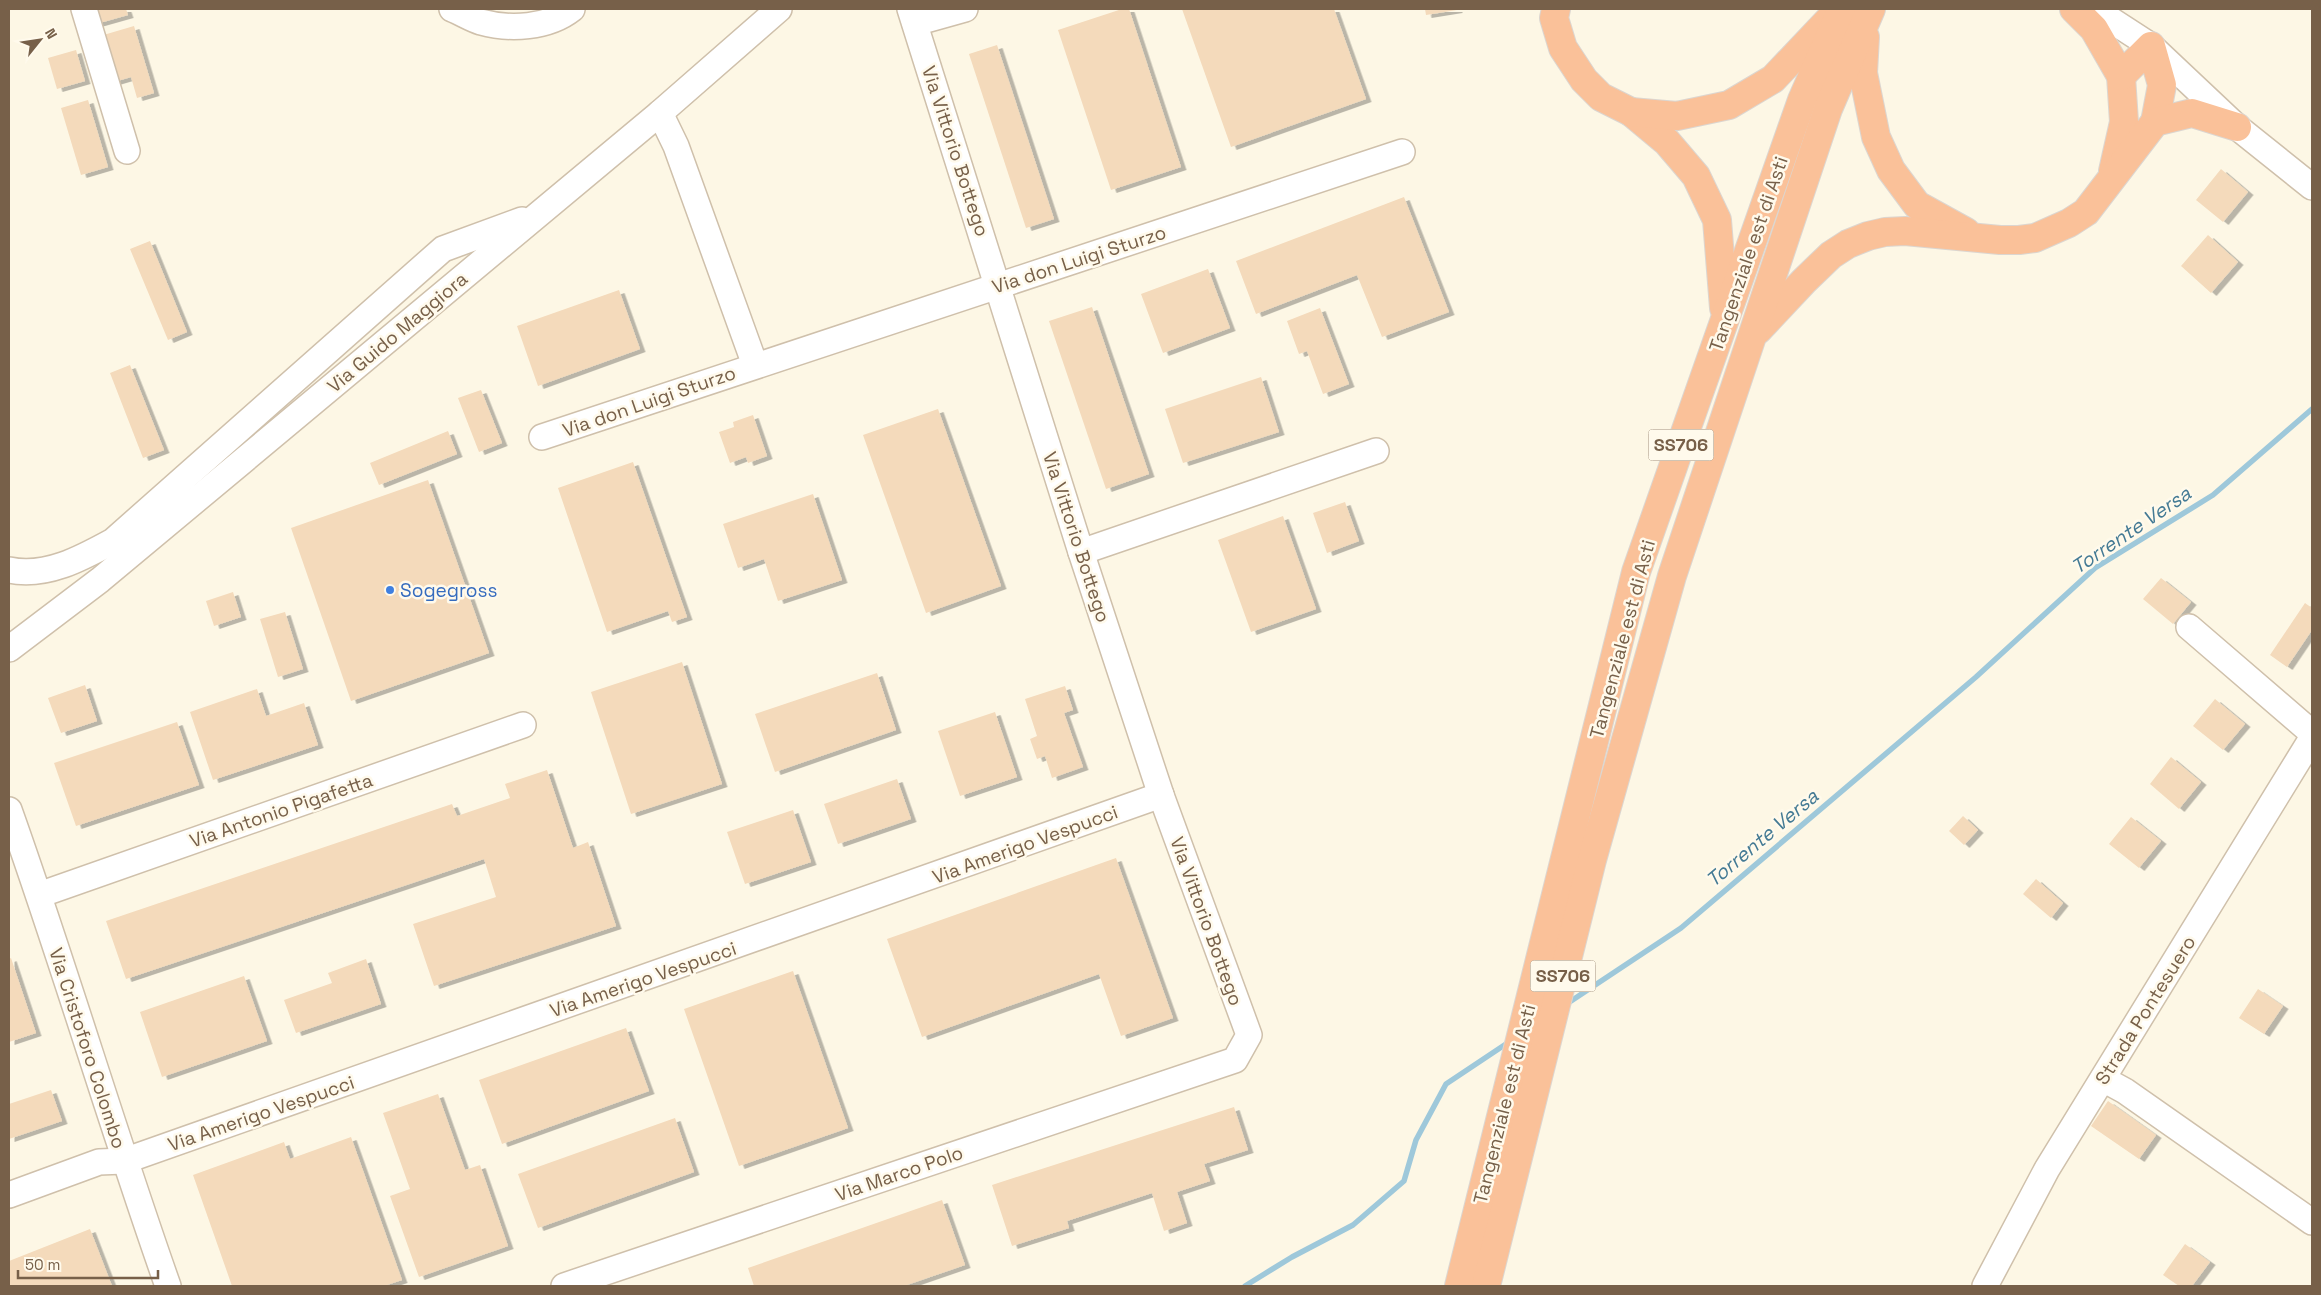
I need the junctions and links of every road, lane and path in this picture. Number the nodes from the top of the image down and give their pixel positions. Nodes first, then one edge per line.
1 (84, 9) edge
2 (452, 9) edge
3 (572, 9) edge
4 (779, 9) edge
5 (1556, 9) edge
6 (1840, 9) edge
7 (2074, 9) edge
8 (2094, 9) edge
9 (958, 10) edge
10 (1868, 14) edge
11 (912, 16) edge
12 (2151, 46) junction
13 (2121, 76) junction
14 (1631, 112) junction
15 (660, 113) junction
16 (2156, 122) junction
17 (2237, 126) junction
18 (127, 151) dead end
19 (1402, 152) dead end
20 (2111, 180) junction
21 (2312, 187) edge
22 (539, 214) junction
23 (1974, 236) junction
24 (999, 286) junction
25 (1724, 322) junction
26 (1752, 338) junction
27 (755, 365) junction
28 (542, 436) dead end
29 (1376, 451) dead end
30 (1081, 552) junction
31 (9, 570) edge
32 (2189, 627) dead end
33 (9, 649) edge
34 (522, 725) dead end
35 (2312, 733) edge
36 (2312, 738) edge
37 (1161, 795) junction
38 (9, 810) edge
39 (39, 895) junction
40 (1235, 1060) joint
41 (2103, 1079) junction
42 (124, 1161) junction
43 (9, 1194) edge
44 (2312, 1222) edge
45 (168, 1286) edge
46 (564, 1286) edge
47 (1458, 1286) edge
48 (1486, 1286) edge
49 (1985, 1286) edge

1 - 18 street
2 - 3 street
4 - 15 street, Via Guido Maggiora
5 - 14 highway
6 - 14 highway
6 - 25 highway, Tangenziale est di Asti / SS706
7 - 13 highway
8 - 12 street
9 - 11 street
10 - 23 highway
10 - 26 highway, Tangenziale est di Asti / SS706
11 - 24 street, Via Vittorio Bottego
12 - 13 highway
12 - 16 highway
12 - 17 street
13 - 20 highway
14 - 25 highway
15 - 22 street, Via Guido Maggiora
15 - 27 street, Via don Luigi Sturzo
16 - 17 highway
16 - 20 highway
17 - 21 street
19 - 24 street, Via don Luigi Sturzo
20 - 23 highway
22 - 31 street
22 - 33 street, Via Guido Maggiora
23 - 26 highway
24 - 27 street, Via don Luigi Sturzo
24 - 30 street, Via Vittorio Bottego
25 - 47 highway, Tangenziale est di Asti / SS706
26 - 48 highway, Tangenziale est di Asti / SS706
27 - 28 street, Via don Luigi Sturzo
29 - 30 street
30 - 37 street, Via Vittorio Bottego
32 - 35 street
34 - 39 street, Via Antonio Pigafetta
36 - 41 street, Strada Pontesuero
37 - 40 street, Via Vittorio Bottego
37 - 42 street, Via Amerigo Vespucci
38 - 39 street, Via Cristoforo Colombo
39 - 42 street, Via Cristoforo Colombo
40 - 46 street, Via Marco Polo
41 - 44 street
41 - 49 street, Strada Pontesuero
42 - 43 street, Via Amerigo Vespucci
42 - 45 street, Via Cristoforo Colombo

